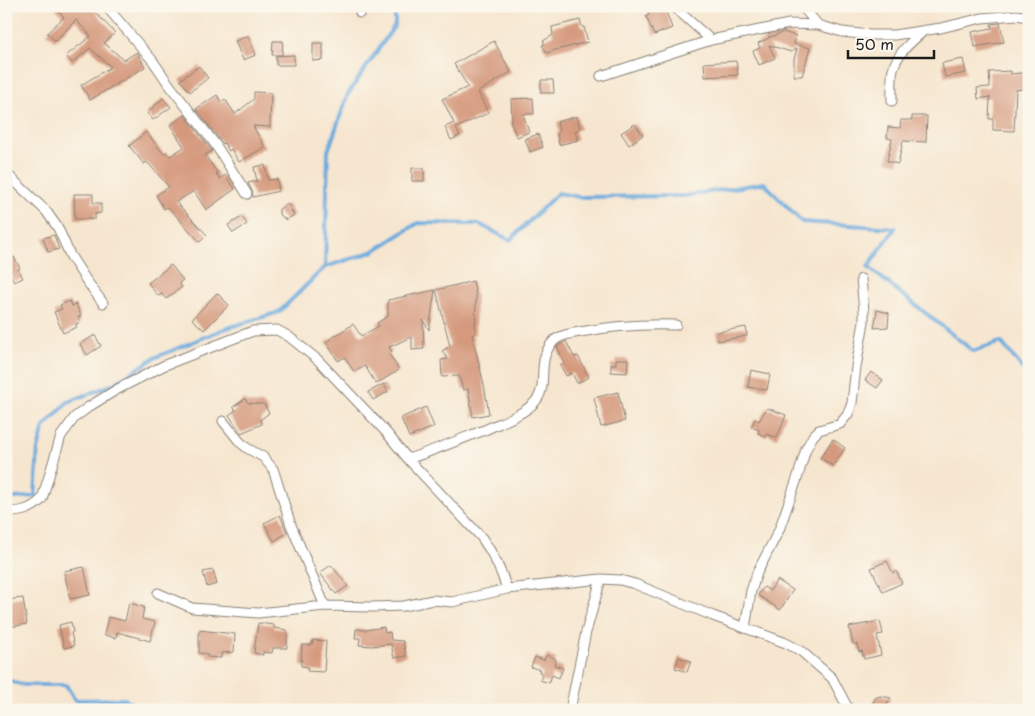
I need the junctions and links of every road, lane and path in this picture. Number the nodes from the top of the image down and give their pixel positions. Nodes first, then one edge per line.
1 (106, 6) edge
2 (673, 6) edge
3 (802, 6) edge
4 (1029, 17) edge
5 (818, 25) junction
6 (926, 30) junction
7 (710, 40) junction
8 (601, 76) dead end
9 (892, 101) dead end
10 (6, 173) edge
11 (247, 194) dead end
12 (861, 279) dead end
13 (103, 303) dead end
14 (676, 325) dead end
15 (223, 421) dead end
16 (408, 459) junction
17 (6, 512) edge
18 (601, 579) junction
19 (507, 589) junction
20 (158, 594) dead end
21 (325, 606) junction
22 (745, 628) junction
23 (570, 710) edge
24 (849, 710) edge

1 - 11 street
2 - 7 street
3 - 5 street
4 - 6 street
5 - 6 street
5 - 7 street
6 - 9 street
7 - 8 street
10 - 13 street
12 - 22 street
14 - 16 street
15 - 21 street
16 - 17 street
16 - 19 street
18 - 19 street
18 - 22 street
18 - 23 street
19 - 21 street
20 - 21 street
22 - 24 street

